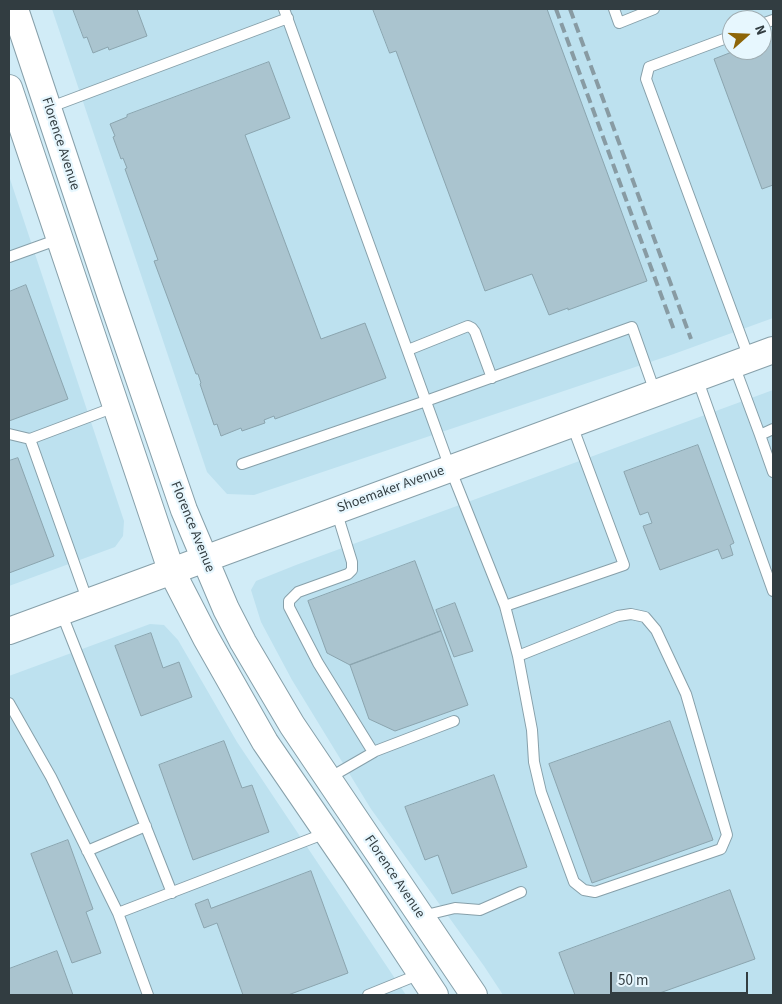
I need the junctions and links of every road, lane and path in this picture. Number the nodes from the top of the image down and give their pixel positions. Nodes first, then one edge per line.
1 (16, 9) edge
2 (614, 9) edge
3 (654, 9) edge
4 (286, 13) edge
5 (722, 40) edge
6 (9, 88) edge
7 (48, 108) junction
8 (88, 229) junction
9 (59, 239) junction
10 (9, 257) edge
11 (408, 350) junction
12 (752, 358) edge
13 (492, 378) junction
14 (697, 378) junction
15 (655, 393) junction
16 (426, 402) junction
17 (115, 407) junction
18 (571, 424) junction
19 (773, 429) edge
20 (9, 434) edge
21 (760, 434) junction
22 (30, 439) junction
23 (242, 464) dead end
24 (450, 468) junction
25 (773, 472) edge
26 (336, 510) junction
27 (204, 558) junction
28 (171, 570) junction
29 (773, 590) edge
30 (88, 602) junction
31 (505, 606) junction
32 (61, 611) junction
33 (9, 631) edge
34 (518, 656) junction
35 (9, 703) edge
36 (454, 722) dead end
37 (374, 752) junction
38 (328, 778) junction
39 (146, 826) junction
40 (327, 833) junction
41 (87, 851) junction
42 (172, 892) junction
43 (521, 892) dead end
44 (118, 913) junction
45 (421, 916) junction
46 (421, 973) junction
47 (148, 995) edge
48 (368, 995) edge
49 (435, 995) edge
50 (474, 995) edge

1 - 7 main road, Florence Avenue
2 - 3 lane
4 - 7 lane
4 - 11 lane
5 - 12 lane
6 - 9 main road
7 - 8 main road, Florence Avenue
8 - 9 main road
8 - 27 main road, Florence Avenue
9 - 10 lane
9 - 17 main road
11 - 13 lane
11 - 16 lane
12 - 14 main road, Shoemaker Avenue
12 - 21 lane
13 - 15 lane
13 - 16 lane
14 - 15 main road, Shoemaker Avenue
14 - 29 lane
15 - 18 main road, Shoemaker Avenue
16 - 23 lane
16 - 24 lane
17 - 22 lane
17 - 28 main road
18 - 24 main road, Shoemaker Avenue
18 - 31 lane
19 - 21 lane
20 - 22 lane
21 - 25 lane
22 - 30 lane
24 - 26 main road, Shoemaker Avenue
24 - 31 lane
26 - 27 main road, Shoemaker Avenue
26 - 37 lane
27 - 28 main road, Shoemaker Avenue
27 - 38 main road, Florence Avenue
28 - 30 main road, Shoemaker Avenue
28 - 40 main road
30 - 32 main road, Shoemaker Avenue
31 - 34 lane
32 - 33 main road, Shoemaker Avenue
32 - 39 lane
34 - 34 lane
35 - 41 lane
36 - 37 lane
37 - 38 lane
38 - 45 main road, Florence Avenue
39 - 41 lane
39 - 42 lane
40 - 42 lane
40 - 46 main road
41 - 44 lane
42 - 44 lane
43 - 45 lane
44 - 47 lane
45 - 50 main road, Florence Avenue
46 - 48 lane
46 - 49 main road

